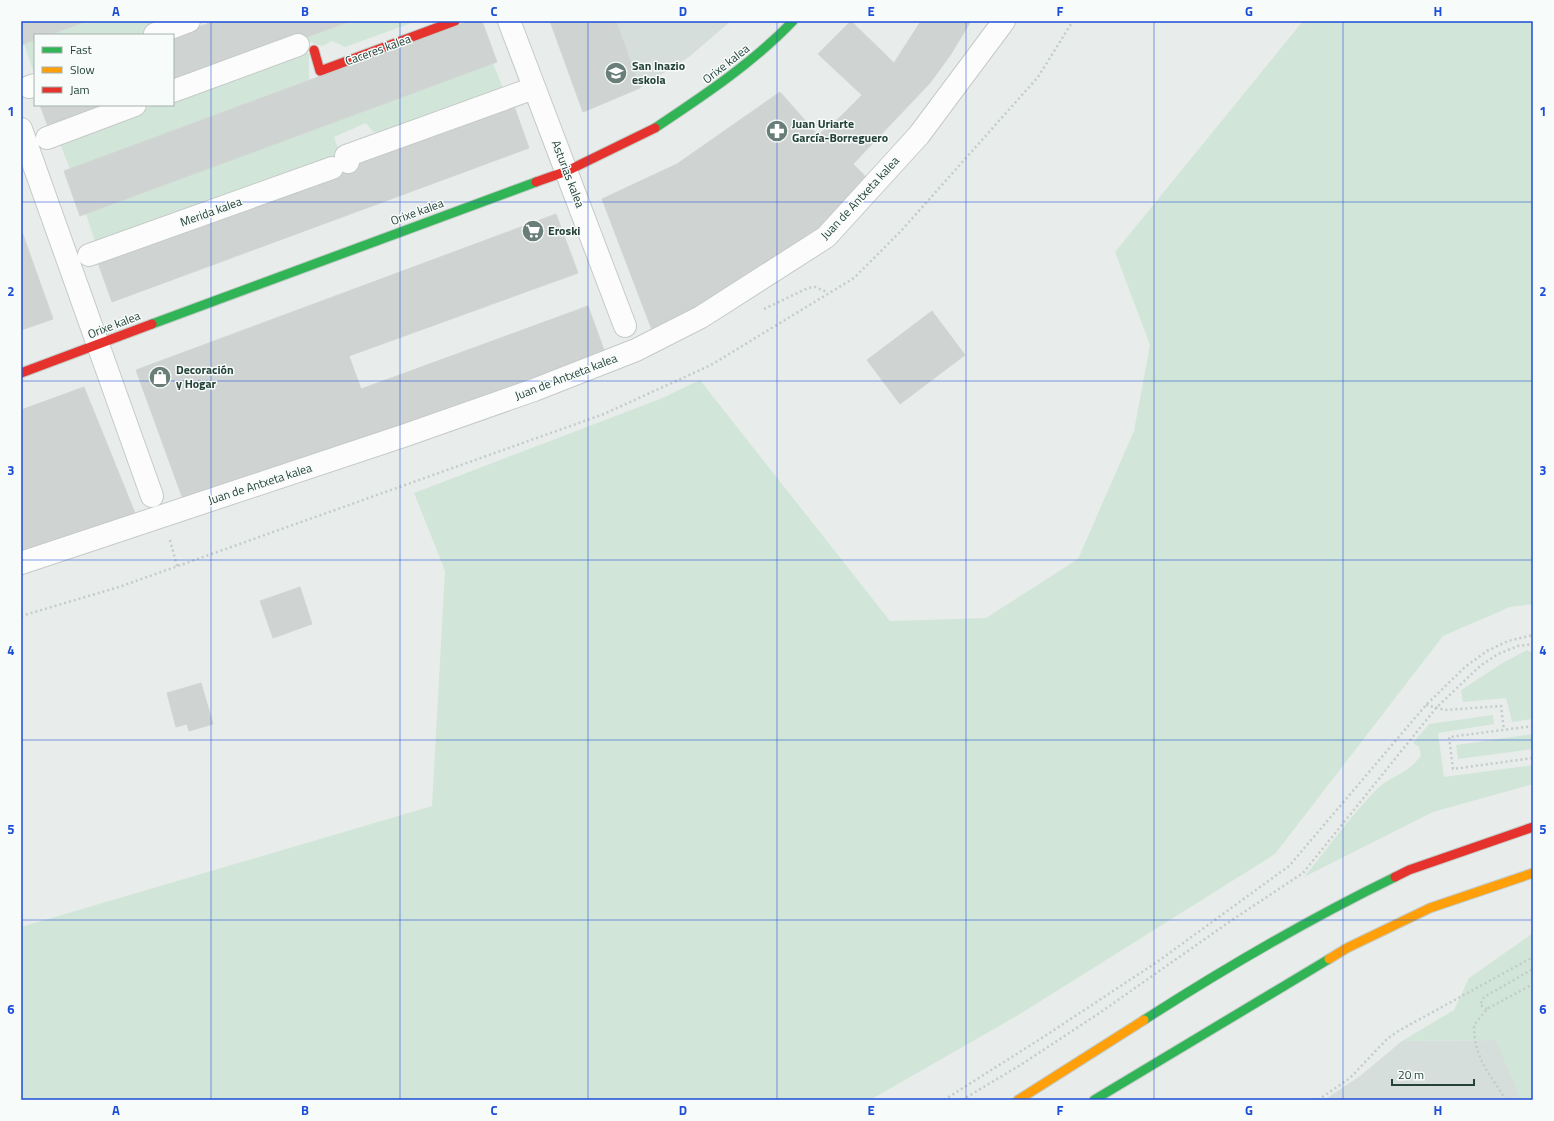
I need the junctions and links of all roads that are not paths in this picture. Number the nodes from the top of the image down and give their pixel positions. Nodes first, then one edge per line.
1 (189, 21) edge
2 (456, 21) edge
3 (509, 21) edge
4 (793, 21) edge
5 (1004, 21) edge
6 (155, 34) dead end
7 (306, 47) joint
8 (534, 88) junction
9 (174, 91) edge
10 (132, 106) edge
11 (21, 129) edge
12 (46, 138) dead end
13 (567, 171) junction
14 (89, 256) dead end
15 (625, 326) dead end
16 (97, 344) junction
17 (21, 373) edge
18 (152, 496) dead end
19 (21, 563) edge
20 (1533, 827) edge
21 (1533, 873) edge
22 (1018, 1100) edge
23 (1094, 1100) edge

1 - 6 street
2 - 7 main road, Caceres kalea
3 - 8 street, Asturias kalea
4 - 13 main road, Orixe kalea
5 - 19 street, Juan de Antxeta kalea
7 - 9 street, Caceres kalea
8 - 13 street, Asturias kalea
8 - 14 street, Merida kalea
10 - 12 street
11 - 16 street
13 - 15 street, Asturias kalea
13 - 16 main road, Orixe kalea
16 - 17 main road, Orixe kalea
16 - 18 street
20 - 22 main road
21 - 23 main road

